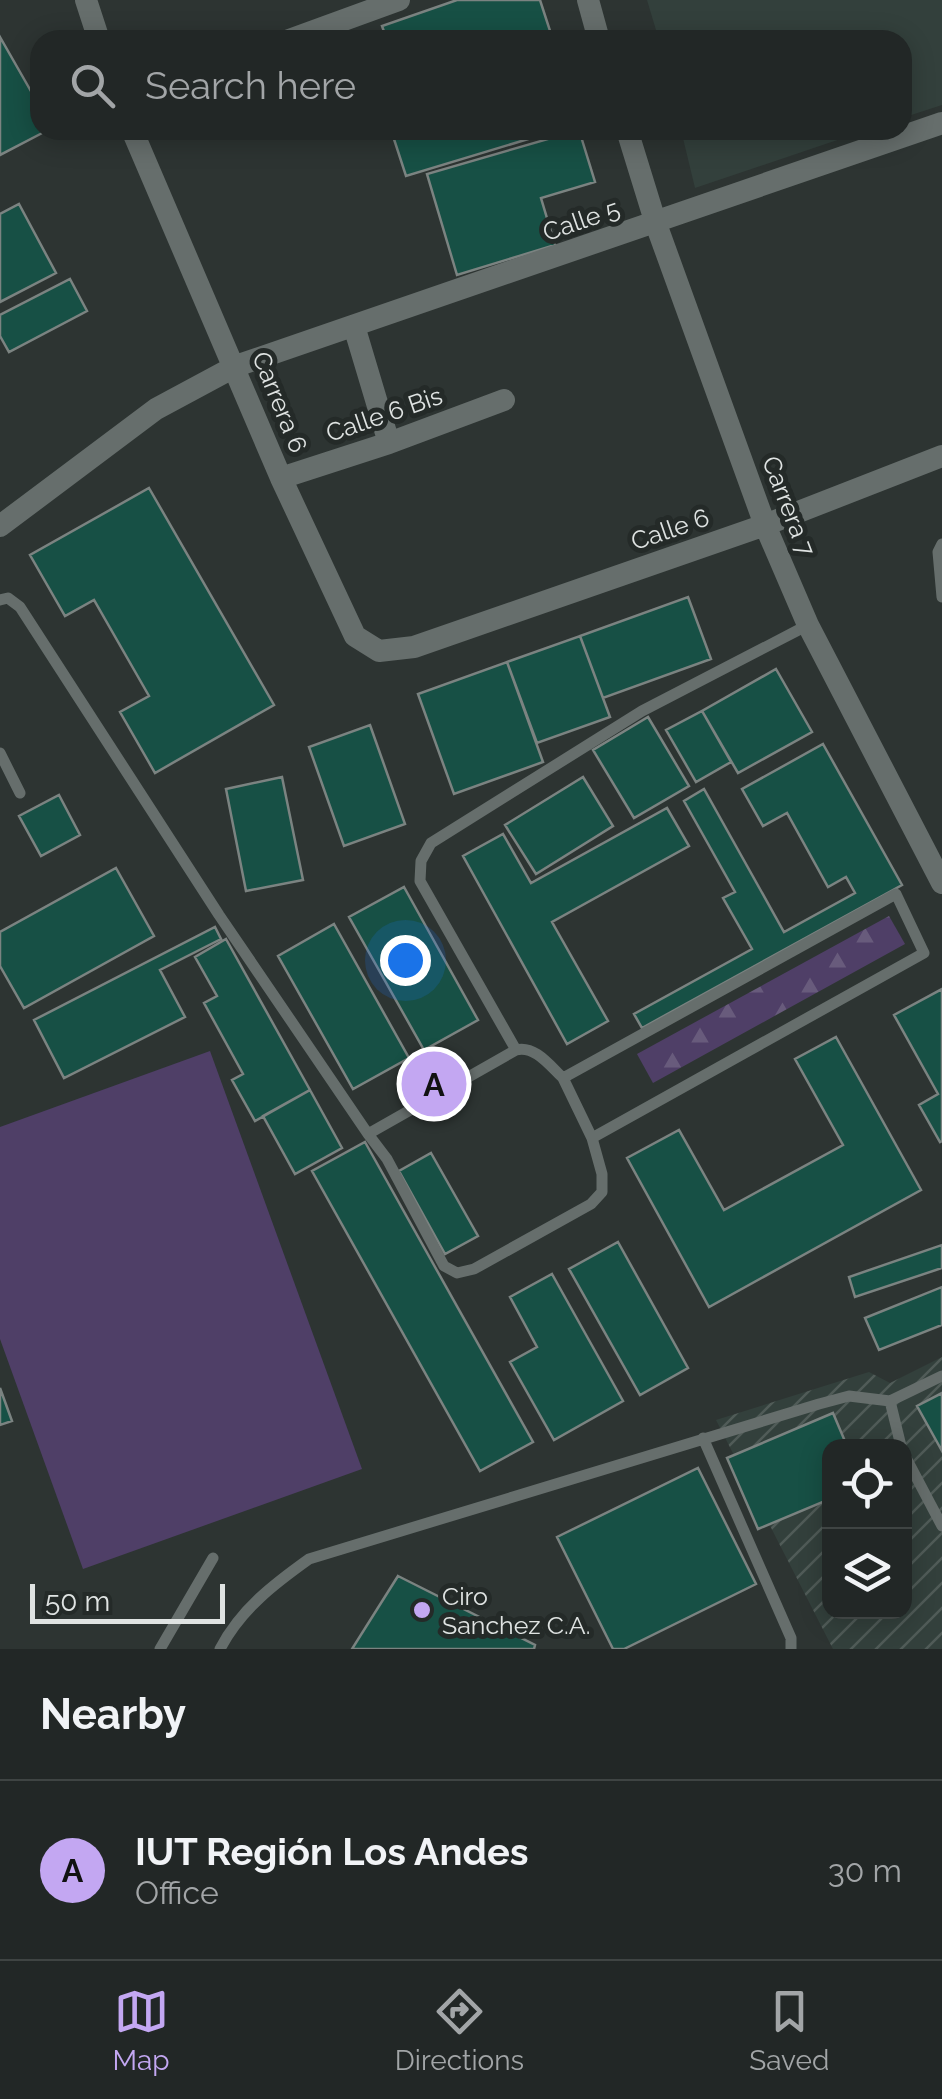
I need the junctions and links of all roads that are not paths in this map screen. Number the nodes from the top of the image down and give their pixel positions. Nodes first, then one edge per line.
1 (86, 0) edge
2 (399, 0) edge
3 (588, 0) edge
4 (96, 30) edge
5 (316, 30) edge
6 (596, 30) edge
7 (942, 123) edge
8 (912, 134) edge
9 (136, 140) edge
10 (630, 140) edge
11 (894, 140) edge
12 (656, 224) junction
13 (354, 326) junction
14 (236, 366) junction
15 (504, 400) dead end
16 (390, 443) junction
17 (942, 456) edge
18 (281, 478) junction
19 (765, 525) junction
20 (0, 526) edge
21 (942, 544) edge
22 (942, 597) edge
23 (0, 600) edge
24 (808, 625) junction
25 (414, 647) joint
26 (0, 754) edge
27 (20, 793) dead end
28 (942, 883) edge
29 (516, 1050) junction
30 (563, 1078) junction
31 (368, 1134) junction
32 (592, 1138) junction
33 (942, 1376) edge
34 (890, 1401) junction
35 (703, 1438) junction
36 (899, 1439) edge
37 (912, 1469) edge
38 (942, 1526) edge
39 (213, 1558) dead end
40 (160, 1649) edge
41 (220, 1649) edge
42 (791, 1649) edge

1 - 4 street
2 - 5 street
3 - 6 street
7 - 8 street, Calle 5
9 - 14 street, Carrera 6
10 - 12 street, Carrera 7
11 - 12 street, Calle 5
12 - 13 street, Calle 5
12 - 19 street, Carrera 7
13 - 14 street, Calle 5
13 - 16 street
14 - 18 street, Carrera 6
14 - 20 street, Calle 5
15 - 16 street, Calle 6 Bis
16 - 18 street, Calle 6 Bis
17 - 19 street, Calle 6
18 - 25 street, Carrera 6
19 - 24 street, Carrera 7
19 - 25 street, Calle 6
21 - 22 lane
23 - 31 lane
24 - 28 street, Carrera 7
24 - 29 lane
26 - 27 lane
29 - 30 lane
29 - 31 lane
30 - 32 lane
30 - 32 lane
31 - 32 lane
33 - 34 lane
34 - 35 lane
34 - 36 lane
35 - 41 lane
35 - 42 lane
37 - 38 lane
39 - 40 lane

